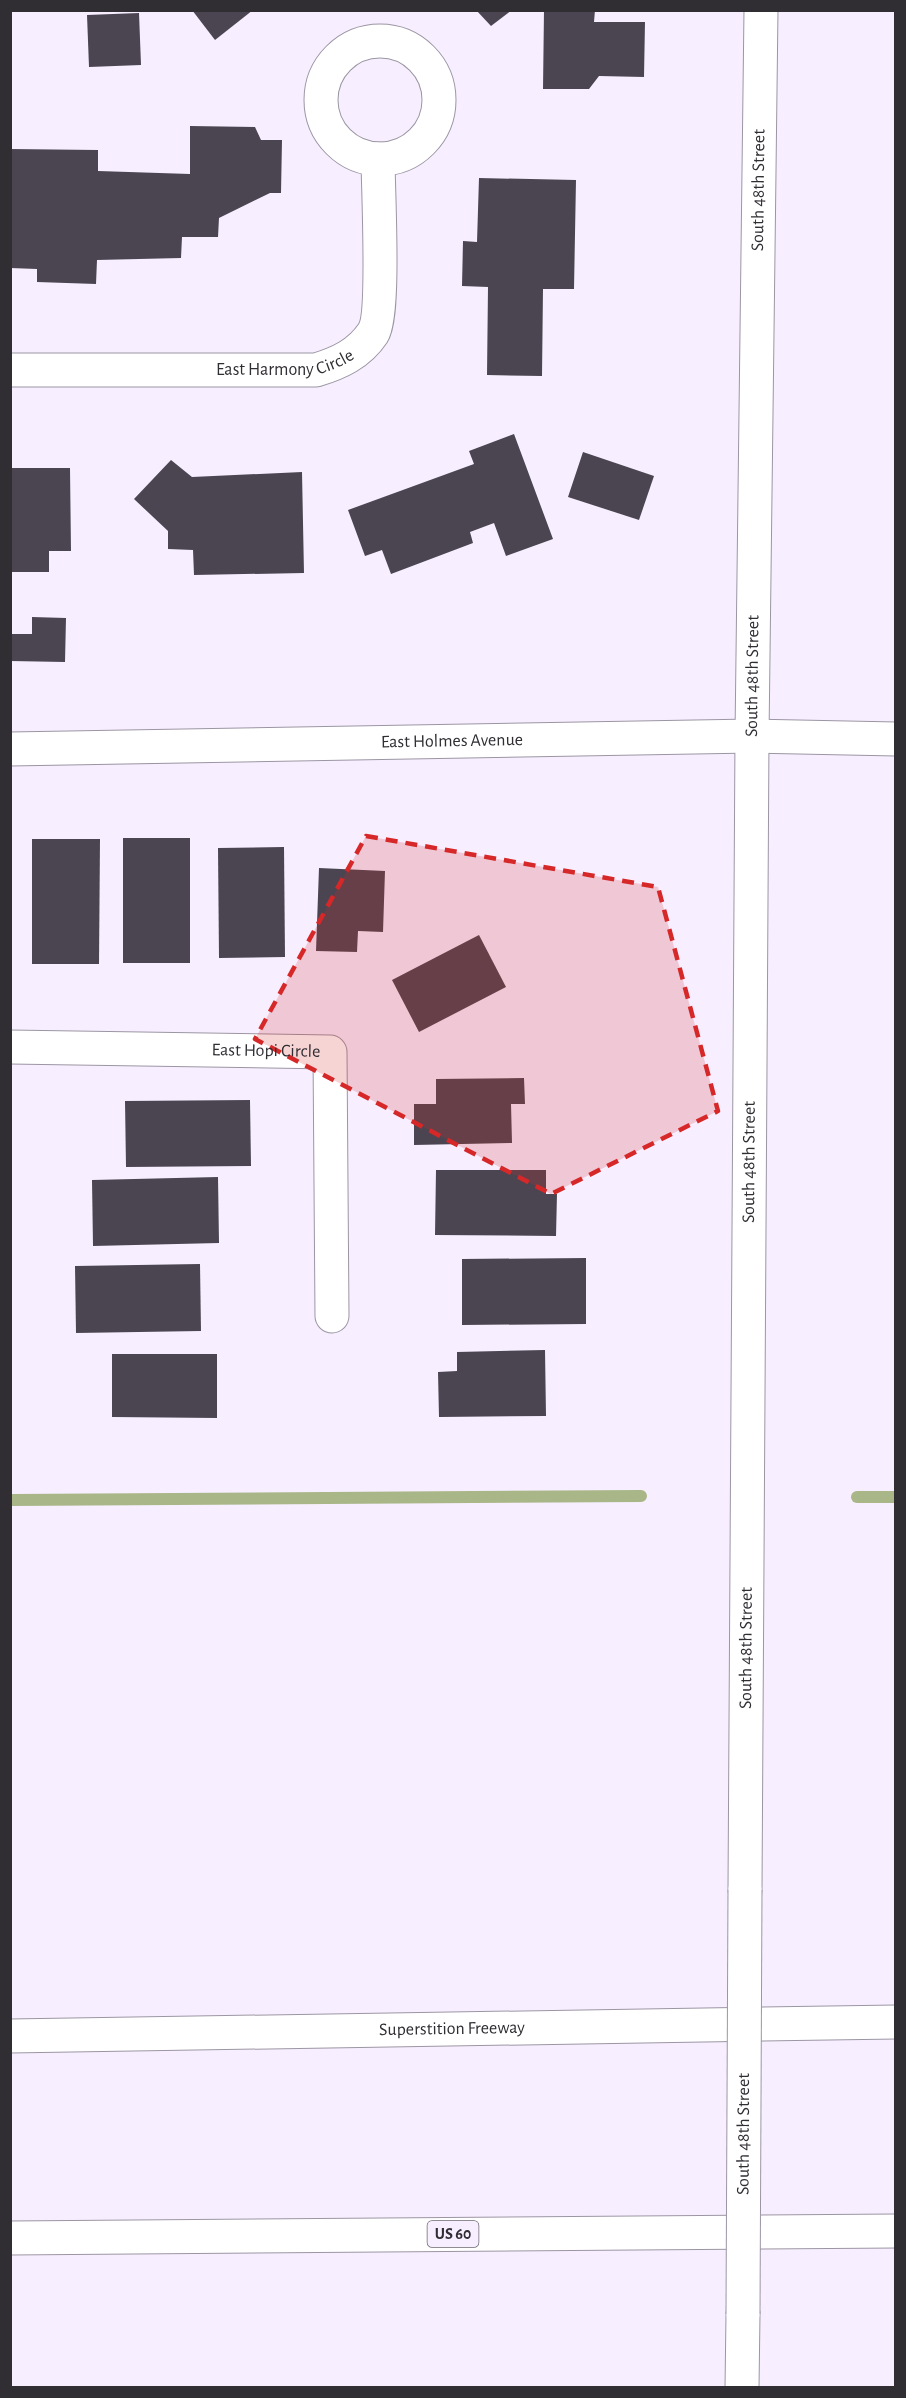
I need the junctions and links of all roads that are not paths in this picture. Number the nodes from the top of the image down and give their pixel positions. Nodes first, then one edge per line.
1 (760, 10) edge
2 (378, 159) dead end
3 (10, 370) edge
4 (752, 736) junction
5 (896, 739) edge
6 (10, 749) edge
7 (10, 1047) edge
8 (332, 1316) dead end
9 (896, 2022) edge
10 (10, 2029) edge
11 (150, 2035) junction
12 (10, 2036) edge
13 (896, 2231) edge
14 (10, 2238) edge
15 (742, 2388) edge

1 - 4 main road, South 48th Street
2 - 3 main road, East Harmony Circle
4 - 5 main road, East Holmes Avenue
4 - 6 main road, East Holmes Avenue
4 - 15 main road, South 48th Street, bridge
7 - 8 main road, East Hopi Circle
9 - 11 main road, Superstition Freeway
10 - 11 main road
11 - 12 main road, Superstition Freeway
13 - 14 main road, US 60

